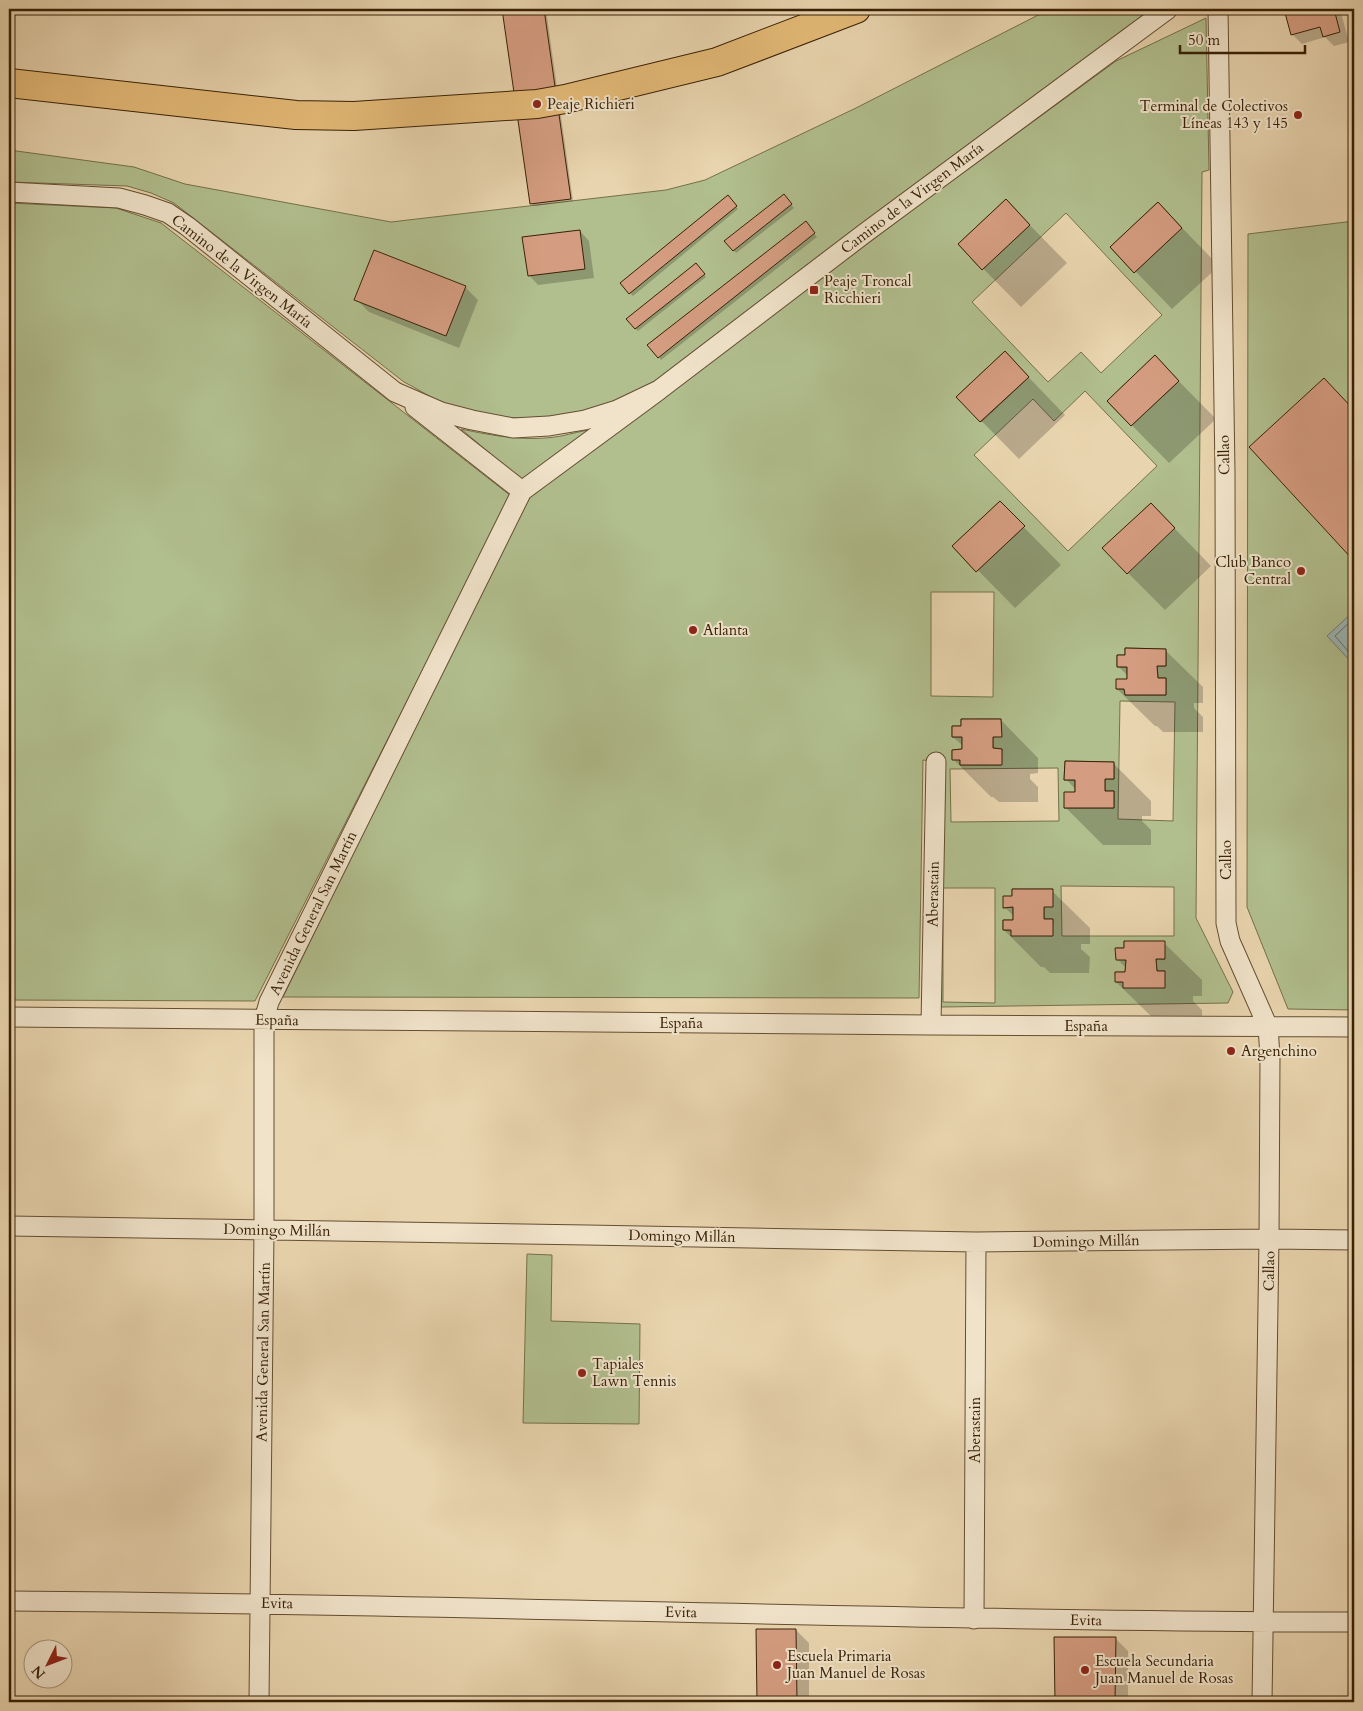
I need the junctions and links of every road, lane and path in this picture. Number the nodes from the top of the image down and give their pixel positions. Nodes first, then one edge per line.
1 (856, 9) edge
2 (1168, 9) edge
3 (1218, 9) edge
4 (9, 83) edge
5 (9, 192) edge
6 (659, 390) junction
7 (396, 392) junction
8 (522, 491) junction
9 (936, 762) dead end
10 (9, 1017) edge
11 (264, 1020) junction
12 (931, 1026) junction
13 (1354, 1027) edge
14 (1268, 1028) junction
15 (9, 1226) edge
16 (264, 1230) junction
17 (1269, 1239) junction
18 (1354, 1240) edge
19 (976, 1242) junction
20 (9, 1601) edge
21 (260, 1603) junction
22 (974, 1618) junction
23 (1262, 1622) junction
24 (1354, 1622) edge
25 (259, 1702) edge
26 (1262, 1702) edge

1 - 4 highway
2 - 6 street, Camino de la Virgen María
3 - 14 street, Callao
5 - 7 street, Camino de la Virgen María
6 - 7 street, Camino de la Virgen María
6 - 8 street, Camino de la Virgen María
7 - 8 street, Camino de la Virgen María
8 - 11 street, Avenida General San Martín
9 - 12 street, Aberastain
10 - 11 street, España
11 - 12 street, España
11 - 16 street, Avenida General San Martín
12 - 14 street, España
13 - 14 street, España
14 - 17 street, Callao
15 - 16 street, Domingo Millán
16 - 19 street, Domingo Millán
16 - 21 street, Avenida General San Martín
17 - 18 street, Domingo Millán
17 - 19 street, Domingo Millán
17 - 23 street, Callao
19 - 22 street, Aberastain
20 - 21 street, Evita
21 - 22 street, Evita
21 - 25 street, Avenida General San Martín
22 - 23 street, Evita
23 - 24 street, Evita
23 - 26 street, Callao

